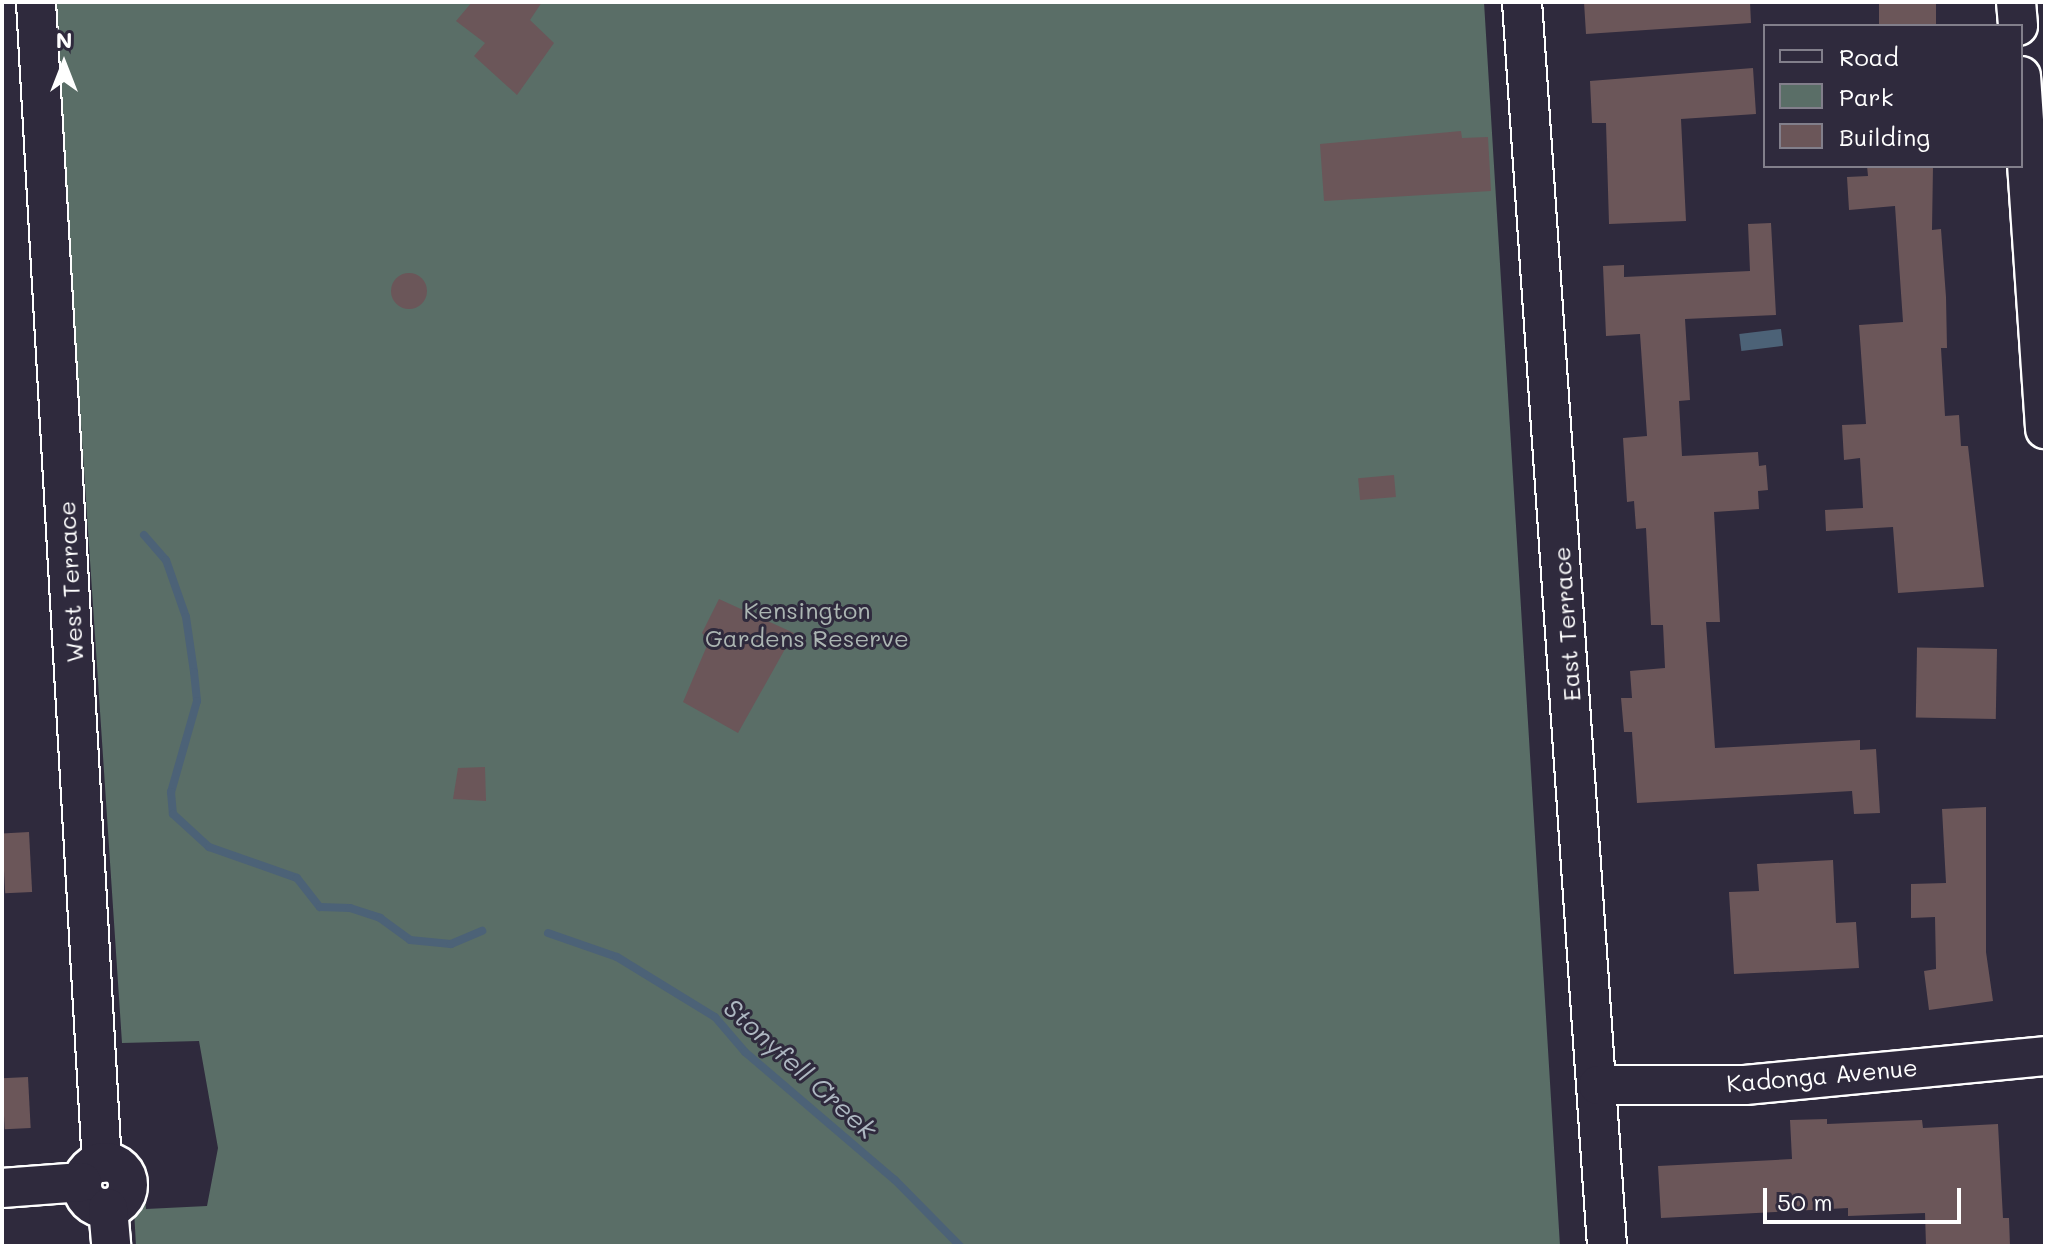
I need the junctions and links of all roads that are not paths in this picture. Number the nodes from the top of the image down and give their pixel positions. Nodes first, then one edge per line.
1 (36, 2) edge
2 (1522, 2) edge
3 (2016, 2) edge
4 (2018, 24) edge
5 (2023, 105) edge
6 (2045, 429) edge
7 (2045, 1056) edge
8 (1598, 1085) junction
9 (97, 1184) junction
10 (2, 1188) edge
11 (111, 1246) edge
12 (1607, 1246) edge

1 - 9 street, West Terrace
2 - 8 street, East Terrace
3 - 4 street
5 - 6 street
7 - 8 street, Kadonga Avenue
8 - 12 street, East Terrace
9 - 10 street
9 - 11 street, West Terrace

